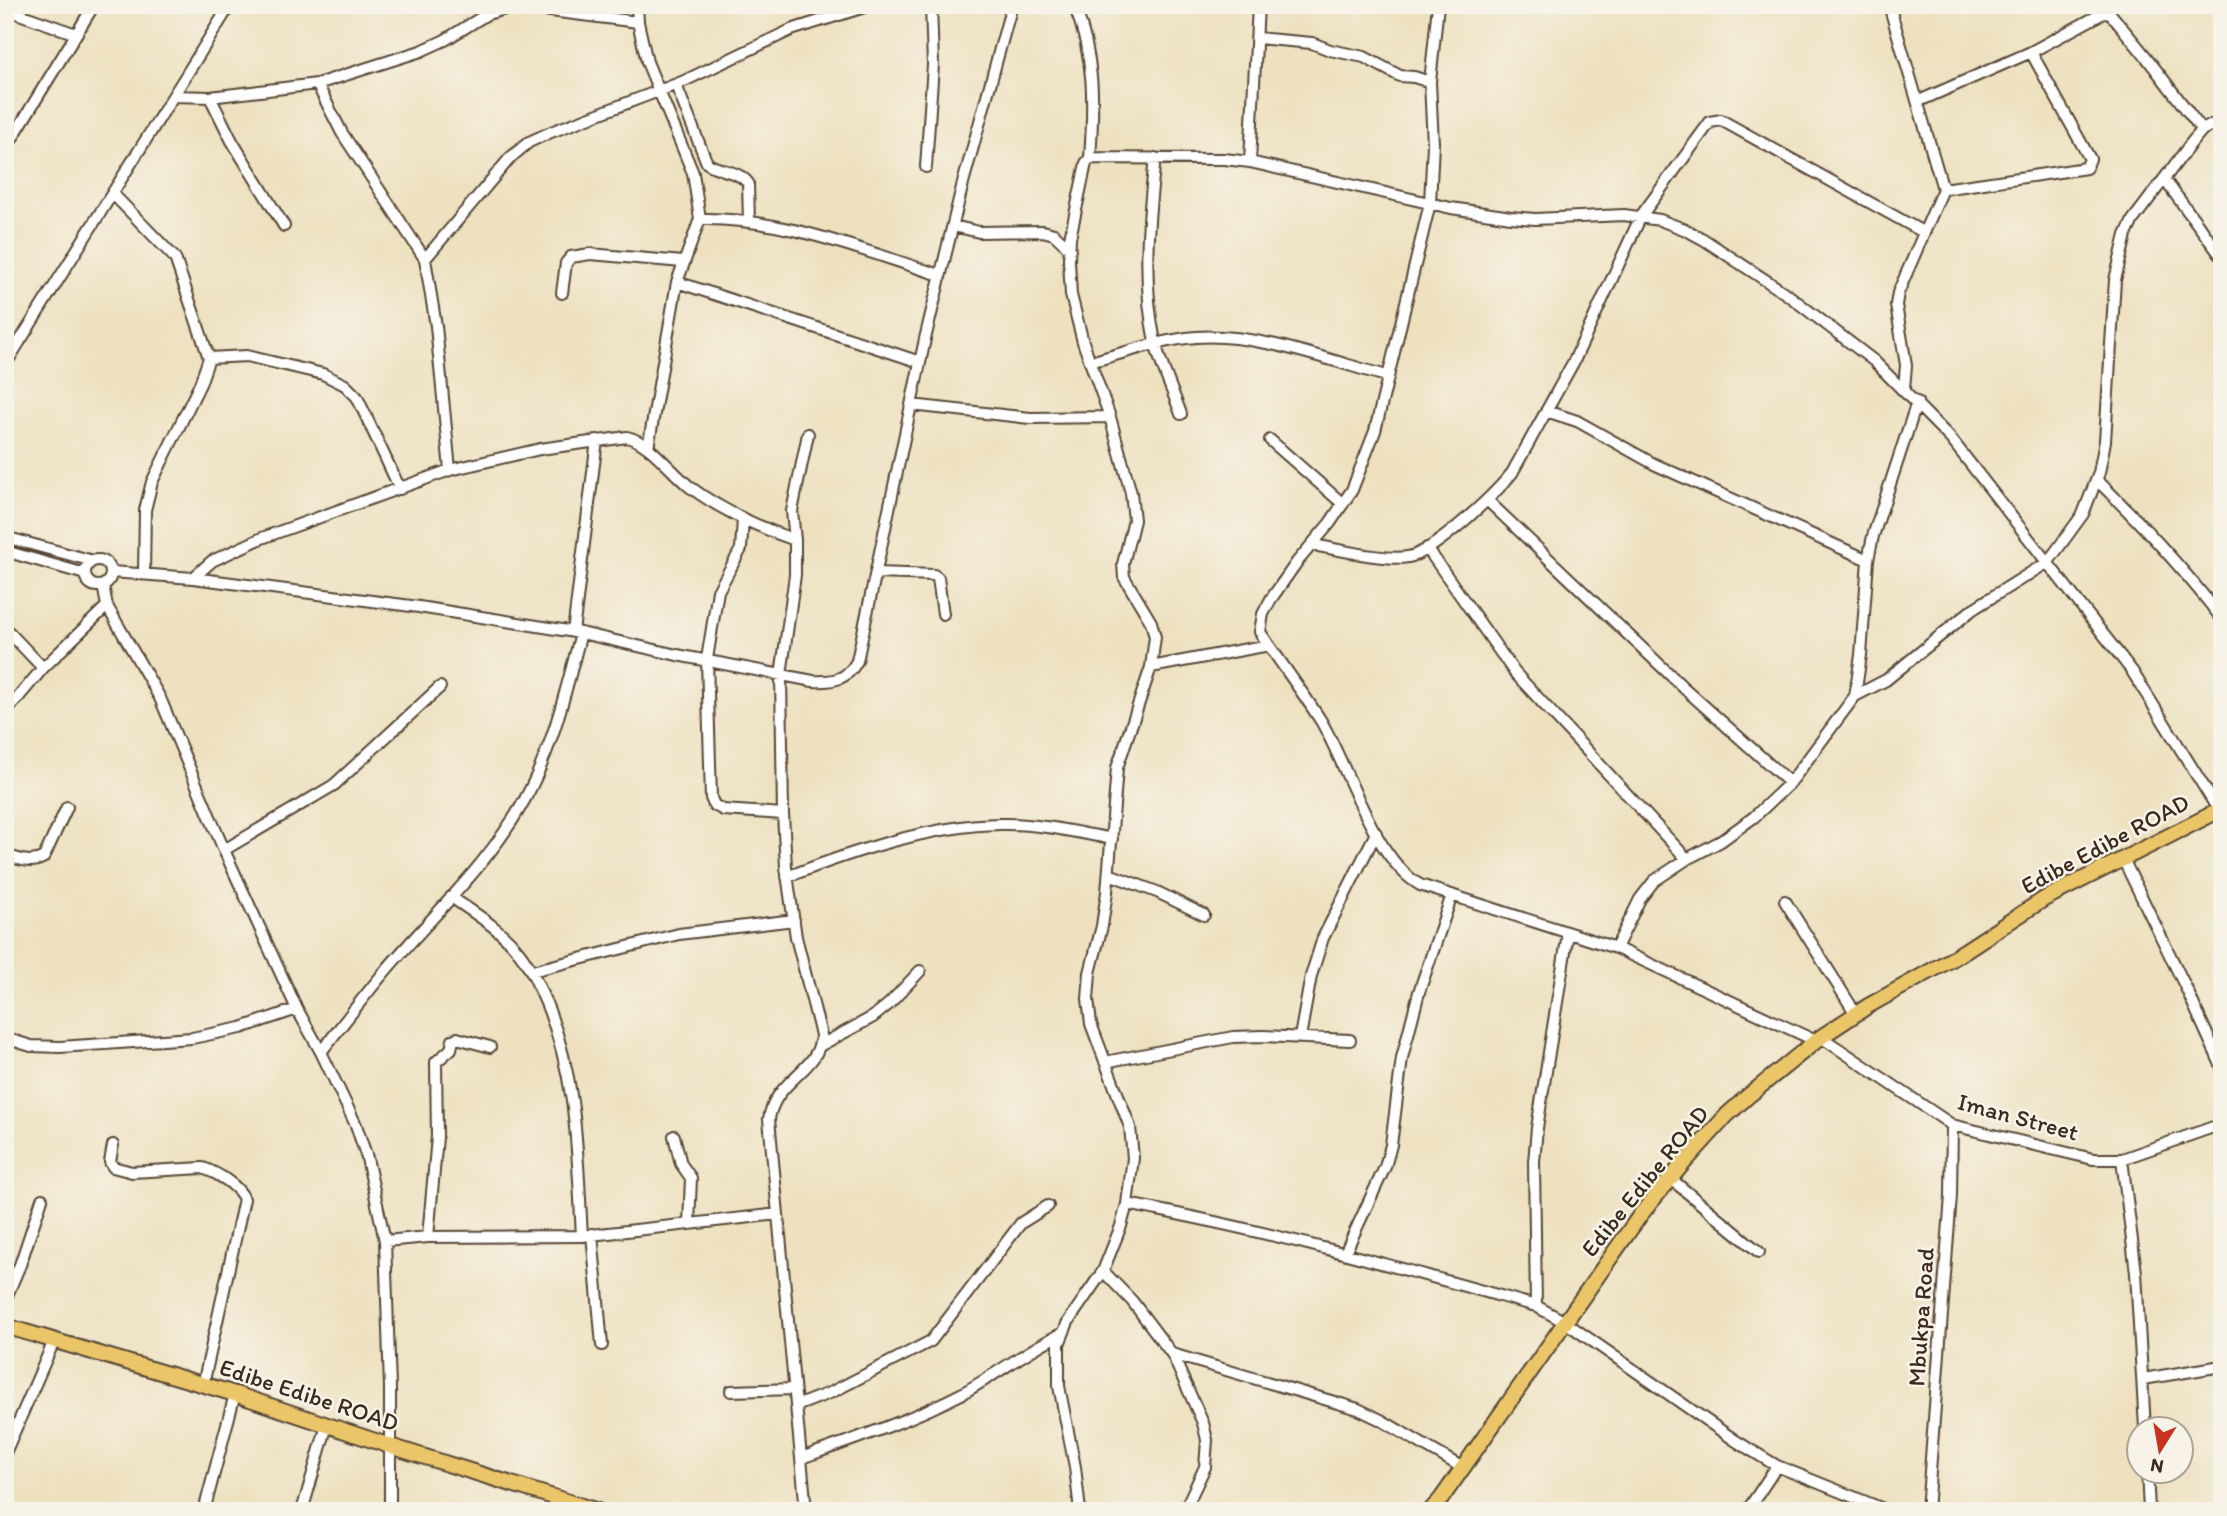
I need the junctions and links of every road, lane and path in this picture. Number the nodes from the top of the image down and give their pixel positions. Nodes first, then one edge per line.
1 (94, 5) edge
2 (230, 5) edge
3 (637, 5) edge
4 (871, 5) edge
5 (931, 5) edge
6 (1012, 5) edge
7 (1074, 5) edge
8 (1258, 5) edge
9 (1438, 5) edge
10 (1889, 5) edge
11 (2105, 8) edge
12 (5, 9) edge
13 (638, 22) junction
14 (76, 34) junction
15 (1257, 38) junction
16 (2031, 52) junction
17 (1430, 82) junction
18 (317, 84) junction
19 (676, 85) junction
20 (658, 92) junction
21 (174, 96) junction
22 (210, 97) junction
23 (1919, 101) junction
24 (2222, 120) edge
25 (2202, 130) junction
26 (5, 150) edge
27 (1090, 158) junction
28 (1155, 158) junction
29 (1250, 162) junction
30 (926, 167) dead end
31 (2164, 178) junction
32 (1943, 190) junction
33 (113, 194) junction
34 (1430, 202) junction
35 (1641, 216) junction
36 (701, 219) junction
37 (749, 222) junction
38 (284, 226) dead end
39 (953, 226) junction
40 (1923, 232) junction
41 (1070, 249) junction
42 (2222, 257) edge
43 (425, 259) junction
44 (683, 262) junction
45 (940, 275) junction
46 (677, 282) junction
47 (562, 293) dead end
48 (1156, 344) junction
49 (208, 358) junction
50 (920, 362) junction
51 (1090, 362) junction
52 (5, 365) edge
53 (1387, 376) junction
54 (1904, 389) junction
55 (1917, 402) junction
56 (911, 405) junction
57 (1546, 411) junction
58 (1181, 414) dead end
59 (1110, 417) junction
60 (808, 434) dead end
61 (597, 440) junction
62 (1270, 440) dead end
63 (648, 448) junction
64 (450, 470) junction
65 (2097, 480) junction
66 (400, 489) junction
67 (1488, 501) junction
68 (1343, 503) junction
69 (743, 519) junction
70 (5, 537) edge
71 (796, 540) junction
72 (1312, 545) junction
73 (1427, 548) junction
74 (5, 551) edge
75 (1868, 560) junction
76 (93, 561) junction
77 (2048, 562) junction
78 (111, 572) junction
79 (144, 573) junction
80 (877, 573) junction
81 (85, 574) junction
82 (193, 578) junction
83 (103, 585) junction
84 (107, 606) junction
85 (943, 614) dead end
86 (2222, 619) edge
87 (5, 628) edge
88 (577, 632) junction
89 (1269, 645) junction
90 (707, 659) junction
91 (1151, 667) junction
92 (43, 668) junction
93 (781, 674) junction
94 (440, 687) dead end
95 (1855, 696) junction
96 (5, 713) edge
97 (1790, 783) junction
98 (67, 807) dead end
99 (2221, 810) edge
100 (783, 814) junction
101 (1376, 833) junction
102 (1112, 839) junction
103 (224, 850) junction
104 (5, 855) edge
105 (1687, 859) junction
106 (2123, 859) junction
107 (1109, 874) junction
108 (787, 877) junction
109 (1452, 895) junction
110 (451, 897) junction
111 (1784, 901) dead end
112 (1204, 915) dead end
113 (793, 920) junction
114 (1567, 933) junction
115 (1616, 948) junction
116 (532, 971) junction
117 (920, 971) dead end
118 (297, 1009) junction
119 (1856, 1014) junction
120 (1300, 1037) junction
121 (5, 1038) edge
122 (1819, 1039) junction
123 (1350, 1040) dead end
124 (821, 1045) junction
125 (490, 1047) dead end
126 (321, 1052) junction
127 (1105, 1062) junction
128 (2222, 1067) edge
129 (1952, 1125) junction
130 (2221, 1128) edge
131 (674, 1136) dead end
132 (113, 1145) dead end
133 (2122, 1159) junction
134 (1671, 1178) junction
135 (42, 1199) dead end
136 (1127, 1204) junction
137 (1048, 1206) dead end
138 (778, 1214) junction
139 (689, 1224) junction
140 (587, 1235) junction
141 (428, 1237) junction
142 (385, 1241) junction
143 (1759, 1252) dead end
144 (1345, 1253) junction
145 (1103, 1271) junction
146 (5, 1300) edge
147 (1536, 1306) junction
148 (1565, 1322) junction
149 (5, 1326) edge
150 (1063, 1332) junction
151 (54, 1341) junction
152 (602, 1345) dead end
153 (1172, 1354) junction
154 (2222, 1366) edge
155 (2143, 1379) junction
156 (203, 1384) junction
157 (794, 1389) junction
158 (731, 1391) dead end
159 (235, 1394) junction
160 (796, 1406) junction
161 (2144, 1414) edge
162 (327, 1425) junction
163 (390, 1446) junction
164 (5, 1453) edge
165 (801, 1458) junction
166 (1777, 1466) junction
167 (1463, 1468) junction
168 (2147, 1484) edge
169 (204, 1511) edge
170 (302, 1511) edge
171 (390, 1511) edge
172 (598, 1511) edge
173 (806, 1511) edge
174 (1080, 1511) edge
175 (1184, 1511) edge
176 (1430, 1511) edge
177 (1747, 1511) edge
178 (1888, 1511) edge
179 (1927, 1511) edge
180 (2148, 1511) edge

1 - 14 street
2 - 21 street
3 - 13 street
4 - 19 street
5 - 30 street
6 - 39 street
7 - 27 street
8 - 15 street
9 - 17 street
10 - 23 street
11 - 16 street
11 - 25 street
12 - 14 street
13 - 18 street
13 - 20 street
14 - 26 street
15 - 17 street
15 - 29 street
16 - 23 street
16 - 32 street
17 - 34 street
18 - 22 street
18 - 43 street
19 - 20 street
19 - 37 street
20 - 36 street
20 - 43 street
21 - 22 street
21 - 33 street
22 - 38 street
23 - 32 street
24 - 25 street
25 - 31 street
27 - 28 street
27 - 41 street
28 - 29 street
28 - 48 street
29 - 34 street
31 - 42 street
31 - 65 street
32 - 40 street
33 - 49 street
33 - 52 street
34 - 35 street
34 - 53 street
35 - 40 street
35 - 54 street
35 - 57 street
36 - 37 street
36 - 44 street
37 - 45 street
39 - 41 street
39 - 45 street
40 - 54 street
41 - 51 street
43 - 64 street
44 - 46 street
44 - 47 street
45 - 50 street
46 - 50 street
46 - 63 street
48 - 51 street
48 - 53 street
48 - 58 street
49 - 66 street
49 - 79 street
50 - 56 street
51 - 59 street
53 - 68 street
54 - 55 street
55 - 75 street
55 - 77 street
56 - 59 street
56 - 80 street
57 - 67 street
57 - 75 street
59 - 91 street
60 - 71 street
61 - 63 street
61 - 64 street
61 - 88 street
62 - 68 street
63 - 69 street
64 - 66 street
65 - 77 street
65 - 86 street
66 - 82 street
67 - 73 street
67 - 97 street
68 - 72 street
69 - 71 street
69 - 90 street
70 - 76 street
71 - 93 street
72 - 73 street
72 - 89 street
73 - 105 street
74 - 81 street
75 - 95 street
76 - 78 street
76 - 81 street
77 - 95 street
77 - 99 street
78 - 79 street
78 - 83 street
79 - 82 street
80 - 85 street
80 - 93 street
81 - 83 street
82 - 88 street
83 - 84 street
84 - 92 street
84 - 103 street
87 - 92 street
88 - 90 street
88 - 110 street
89 - 91 street
89 - 101 street, Iman Street
90 - 93 street
90 - 100 street
91 - 102 street
92 - 96 street
93 - 100 street
94 - 103 street
95 - 97 street
97 - 105 street
98 - 104 street
99 - 106 main road, Edibe Edibe ROAD
100 - 108 street
101 - 109 street, Iman Street
101 - 120 street
102 - 107 street
102 - 108 street
103 - 118 street
105 - 115 street
106 - 119 main road, Edibe Edibe ROAD
106 - 128 street
107 - 112 street
107 - 127 street
108 - 113 street
109 - 114 street, Iman Street
109 - 144 street
110 - 116 street
110 - 126 street
111 - 119 street
113 - 116 street
113 - 124 street
114 - 115 street, Iman Street
114 - 147 street
115 - 122 street, Iman Street
116 - 140 street
117 - 124 street
118 - 121 street
118 - 126 street
119 - 122 main road, Edibe Edibe ROAD
120 - 123 street
120 - 127 street
122 - 129 street, Iman Street
122 - 134 main road, Edibe Edibe ROAD
124 - 138 street
125 - 141 street
126 - 142 street
127 - 136 street
129 - 133 street, Iman Street
129 - 179 street, Mbukpa Road
130 - 133 street, Iman Street
131 - 139 street
132 - 156 street
133 - 155 street
134 - 143 street
134 - 148 main road, Edibe Edibe ROAD
135 - 146 street
136 - 144 street
136 - 145 street
137 - 160 street
138 - 139 street
138 - 157 street
139 - 140 street
140 - 141 street
140 - 152 street
141 - 142 street
142 - 163 street
144 - 147 street
145 - 150 street
145 - 153 street
147 - 148 street
148 - 166 street
148 - 167 main road, Edibe Edibe ROAD
149 - 151 main road, Edibe Edibe ROAD
150 - 165 street
150 - 174 street
151 - 156 main road, Edibe Edibe ROAD
151 - 164 street
153 - 167 street
153 - 175 street
154 - 155 street
155 - 161 street
156 - 159 main road, Edibe Edibe ROAD
157 - 158 street
157 - 160 street
159 - 162 main road, Edibe Edibe ROAD
159 - 169 street
160 - 165 street
162 - 163 main road, Edibe Edibe ROAD
162 - 170 street
163 - 171 street
163 - 172 main road, Edibe Edibe ROAD
165 - 173 street
166 - 177 street
166 - 178 street
167 - 176 main road, Edibe Edibe ROAD
168 - 180 street

